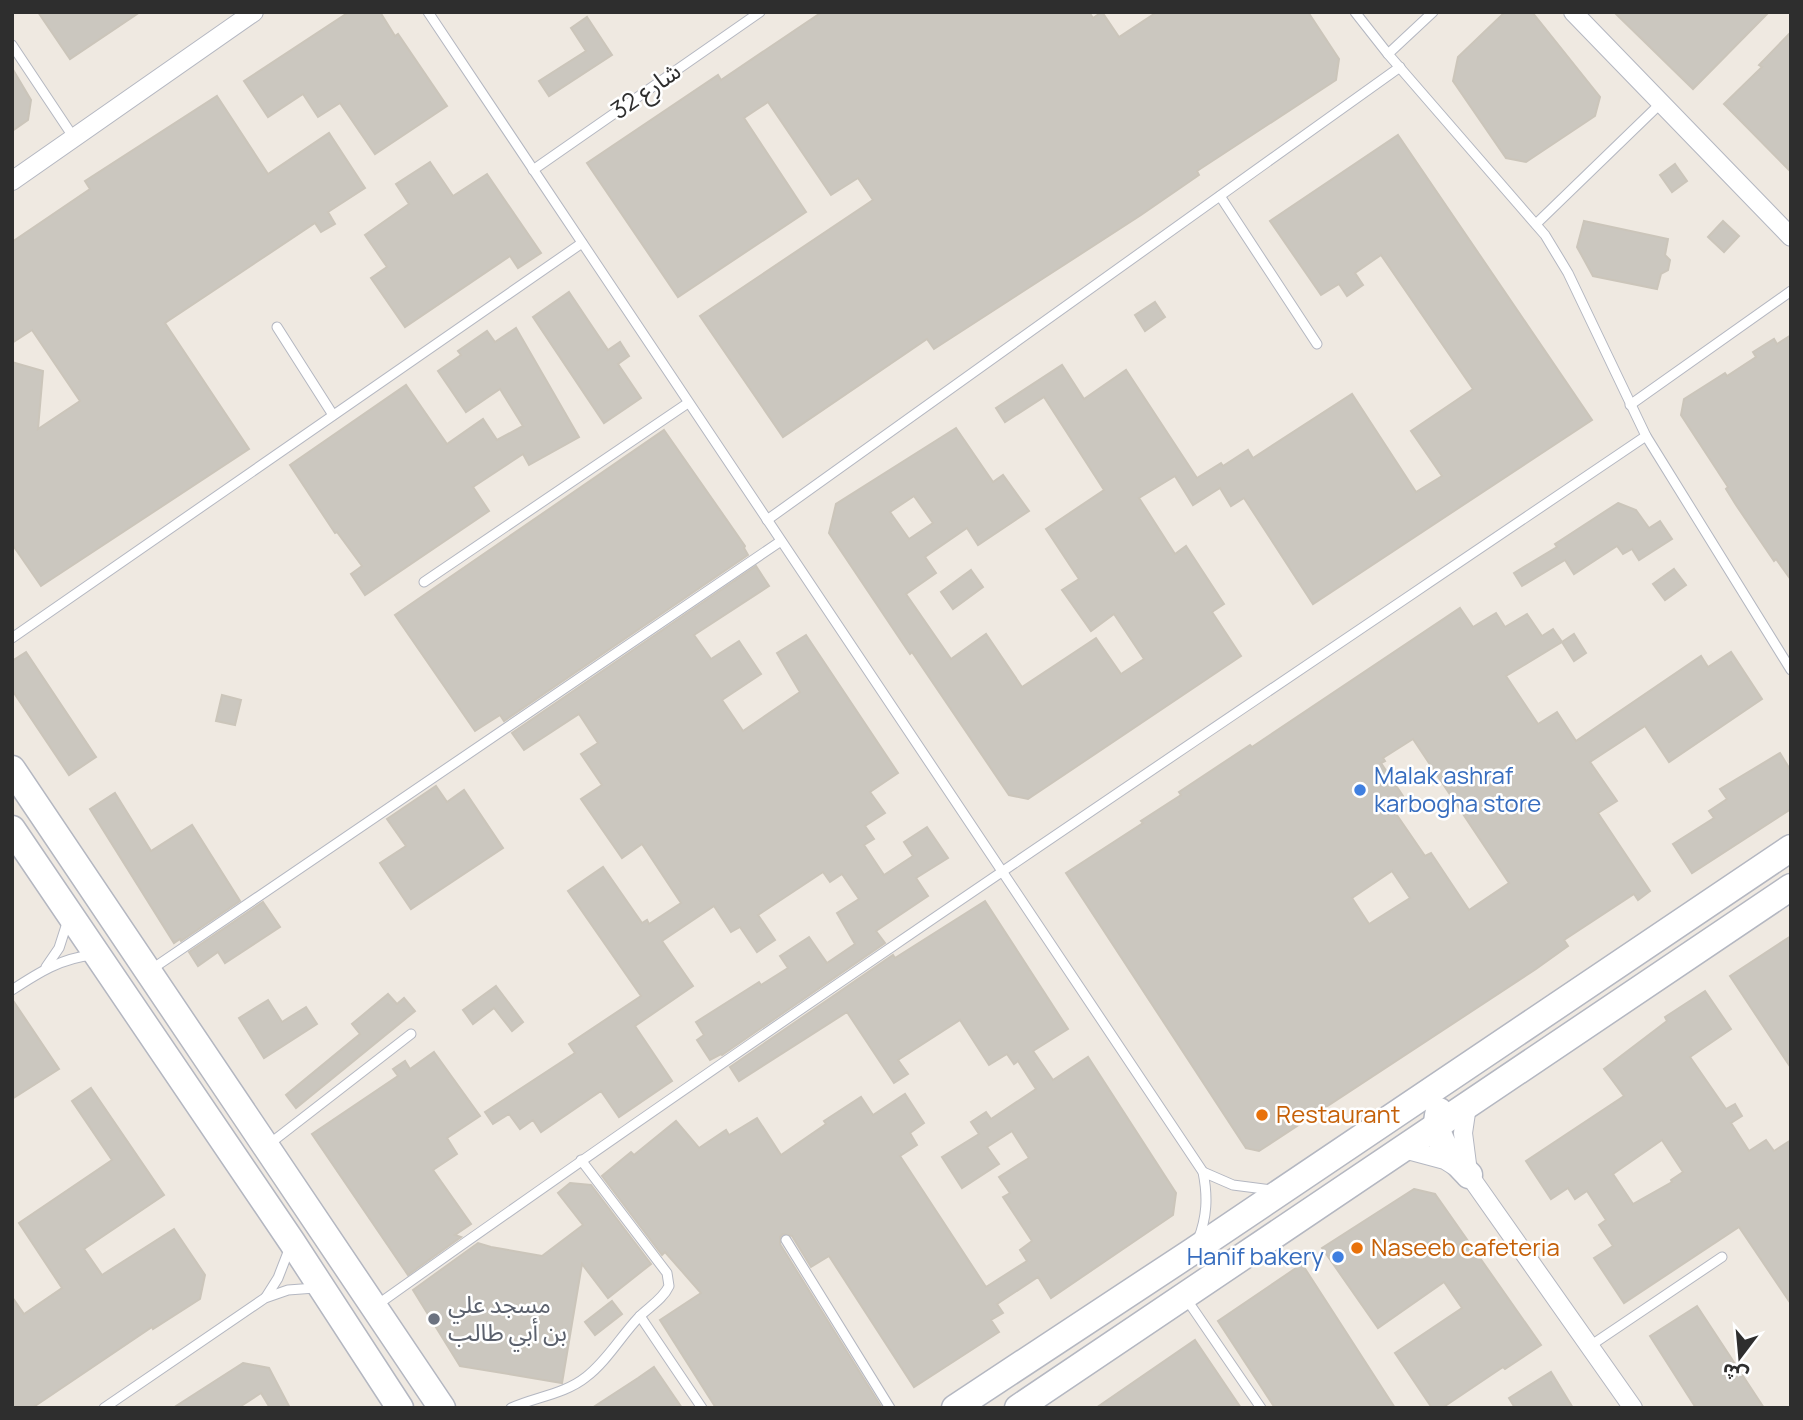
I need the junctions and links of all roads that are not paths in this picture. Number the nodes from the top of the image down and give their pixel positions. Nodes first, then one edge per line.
1 (254, 12) edge
2 (428, 12) edge
3 (760, 12) edge
4 (1355, 12) edge
5 (1433, 12) edge
6 (1573, 12) edge
7 (12, 45) edge
8 (1388, 54) junction
9 (1400, 67) junction
10 (1661, 103) junction
11 (74, 138) junction
12 (533, 170) junction
13 (12, 181) edge
14 (1220, 196) junction
15 (1536, 224) junction
16 (1791, 237) edge
17 (582, 243) junction
18 (1791, 291) edge
19 (276, 327) dead end
20 (1317, 344) dead end
21 (688, 403) junction
22 (1630, 405) junction
23 (333, 415) junction
24 (1646, 436) junction
25 (767, 520) junction
26 (781, 541) junction
27 (424, 582) dead end
28 (12, 638) edge
29 (1791, 670) edge
30 (12, 769) edge
31 (12, 829) edge
32 (1791, 848) edge
33 (1002, 872) junction
34 (1791, 887) edge
35 (69, 914) junction
36 (98, 955) junction
37 (45, 968) junction
38 (150, 971) junction
39 (12, 990) edge
40 (411, 1034) dead end
41 (1456, 1074) junction
42 (1467, 1106) junction
43 (1436, 1127) junction
44 (267, 1146) junction
45 (1404, 1149) junction
46 (581, 1160) junction
47 (1203, 1172) junction
48 (1469, 1175) junction
49 (1282, 1190) junction
50 (786, 1240) dead end
51 (292, 1242) junction
52 (1193, 1251) junction
53 (1722, 1257) dead end
54 (323, 1289) junction
55 (1184, 1295) junction
56 (265, 1298) junction
57 (375, 1307) junction
58 (640, 1316) junction
59 (1590, 1346) junction
60 (104, 1408) edge
61 (400, 1408) edge
62 (442, 1408) edge
63 (511, 1408) edge
64 (702, 1408) edge
65 (890, 1408) edge
66 (956, 1408) edge
67 (1018, 1408) edge
68 (1261, 1408) edge
69 (1633, 1408) edge

1 - 11 street
2 - 12 lane
3 - 12 lane, شارع 32
4 - 8 lane
5 - 8 lane
6 - 10 street
7 - 11 lane
8 - 9 lane
9 - 14 lane
9 - 15 lane
10 - 15 lane
10 - 16 street
11 - 13 street
12 - 17 lane
14 - 20 lane
14 - 25 lane
15 - 22 lane
17 - 21 lane
17 - 23 lane
18 - 22 lane
19 - 23 lane
21 - 25 lane
21 - 27 lane
22 - 24 lane
23 - 28 lane
24 - 29 lane
24 - 33 lane
25 - 26 lane
26 - 33 lane
26 - 38 lane
30 - 38 main road
31 - 35 main road
32 - 41 main road
33 - 46 lane
33 - 47 lane
34 - 42 main road
35 - 36 main road
35 - 37 lane
36 - 37 lane
36 - 51 main road
37 - 39 lane
38 - 44 main road
40 - 44 lane
41 - 43 main road
41 - 49 main road
42 - 43 main road
42 - 48 street
43 - 45 main road
43 - 48 main road
44 - 57 main road
45 - 48 street
45 - 55 main road
46 - 57 lane
46 - 58 lane
47 - 49 lane
47 - 52 lane
48 - 59 street
49 - 52 main road
50 - 65 lane
51 - 54 main road
51 - 56 lane
52 - 66 main road
53 - 59 lane
54 - 56 lane
54 - 61 main road
55 - 67 main road
55 - 68 lane
56 - 60 lane
57 - 62 main road
58 - 63 lane
58 - 64 lane
59 - 69 street

